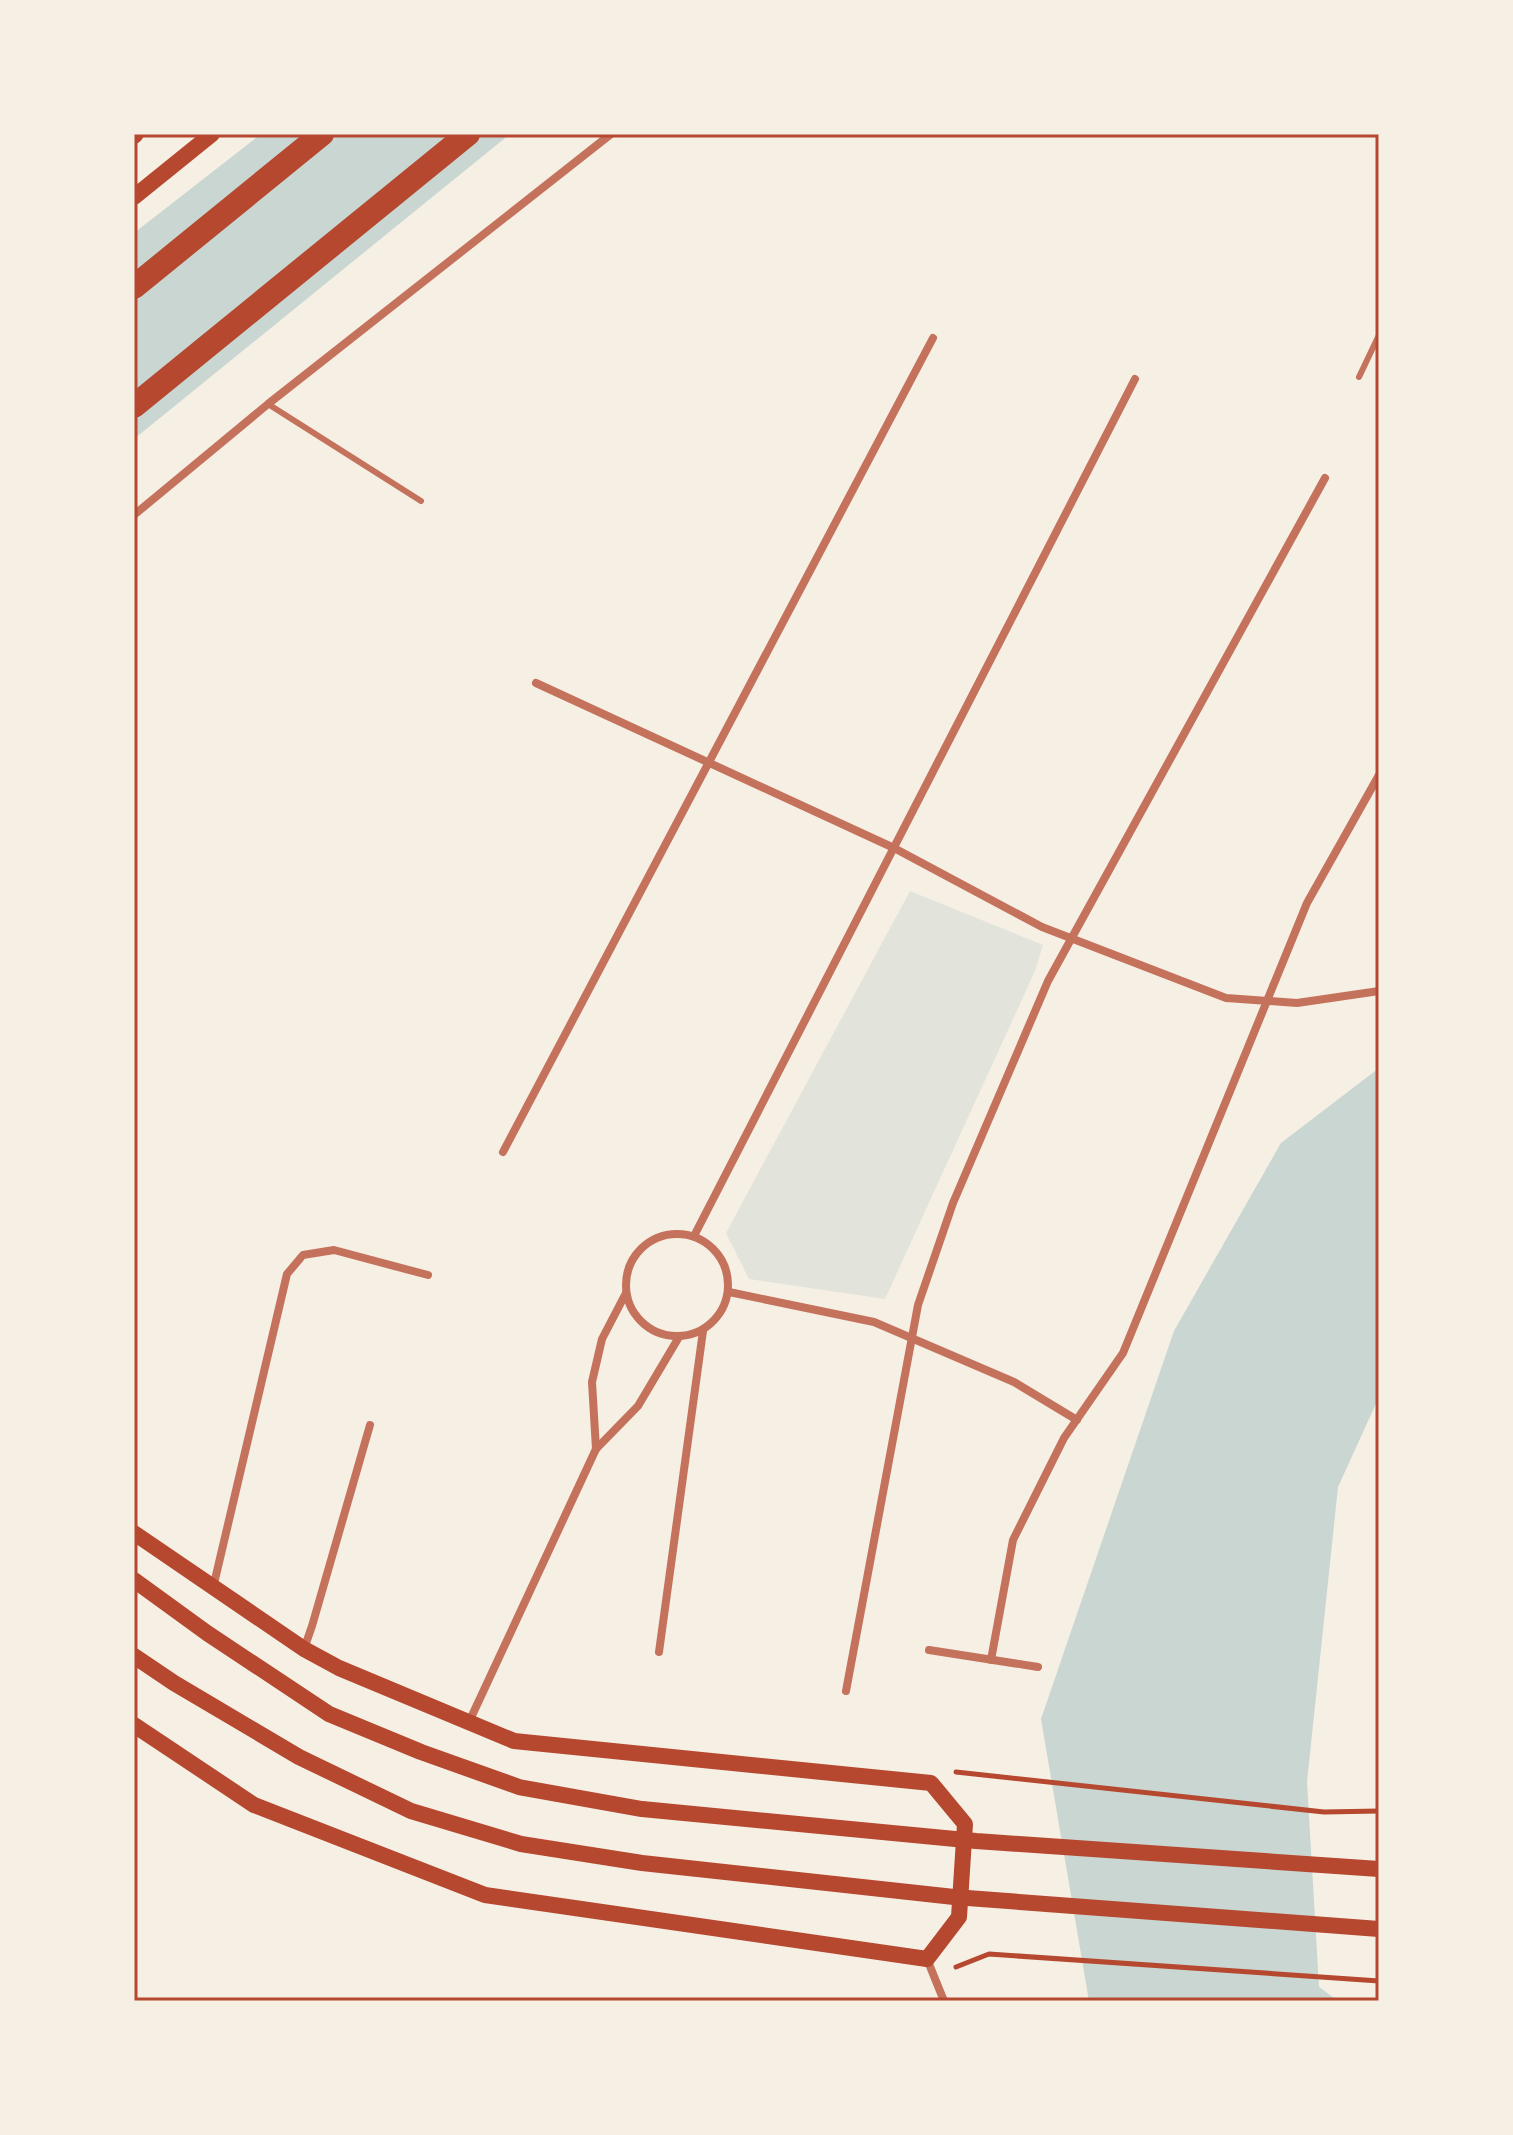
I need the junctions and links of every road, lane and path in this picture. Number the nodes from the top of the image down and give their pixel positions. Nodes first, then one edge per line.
1 (212, 134) edge
2 (322, 134) edge
3 (468, 134) edge
4 (611, 134) edge
5 (134, 197) edge
6 (134, 287) edge
7 (1379, 335) edge
8 (933, 338) dead end
9 (1359, 377) dead end
10 (1135, 379) dead end
11 (268, 404) junction
12 (134, 406) edge
13 (1325, 478) dead end
14 (421, 501) dead end
15 (134, 515) edge
16 (536, 683) dead end
17 (709, 762) junction
18 (1379, 775) edge
19 (894, 848) junction
20 (1071, 939) junction
21 (1379, 991) edge
22 (1267, 1001) junction
23 (503, 1152) dead end
24 (694, 1236) junction
25 (428, 1275) dead end
26 (627, 1290) junction
27 (729, 1292) junction
28 (703, 1331) junction
29 (679, 1337) junction
30 (912, 1339) junction
31 (1077, 1420) junction
32 (370, 1425) dead end
33 (596, 1449) junction
34 (134, 1533) edge
35 (134, 1580) edge
36 (213, 1589) junction
37 (304, 1649) junction
38 (929, 1650) dead end
39 (659, 1652) dead end
40 (134, 1656) edge
41 (991, 1660) junction
42 (1038, 1667) dead end
43 (846, 1691) dead end
44 (469, 1722) junction
45 (134, 1725) edge
46 (943, 1771) dead end
47 (1379, 1811) edge
48 (1379, 1869) edge
49 (1379, 1929) edge
50 (989, 1954) dead end
51 (927, 1959) junction
52 (1379, 1981) edge
53 (944, 2001) edge

1 - 5 main road
2 - 6 highway
3 - 12 highway
4 - 11 street
7 - 9 lane
8 - 17 street
10 - 19 street
11 - 14 lane
11 - 15 street
13 - 20 street
16 - 17 street
17 - 19 street
17 - 23 street
18 - 22 street
19 - 20 street
19 - 24 street
20 - 22 street
20 - 30 street
21 - 22 street
22 - 31 street
24 - 26 street
24 - 27 street
25 - 36 street
26 - 29 street
26 - 33 street
27 - 28 street
27 - 30 street
28 - 29 street
28 - 39 street
29 - 33 street
30 - 31 street
30 - 43 street
31 - 41 street
32 - 37 street
33 - 44 street
34 - 36 main road
35 - 48 main road
36 - 37 main road
37 - 44 main road
38 - 41 street
40 - 49 main road
41 - 42 street
44 - 51 main road
45 - 51 main road
46 - 47 path
50 - 52 path
51 - 53 street

